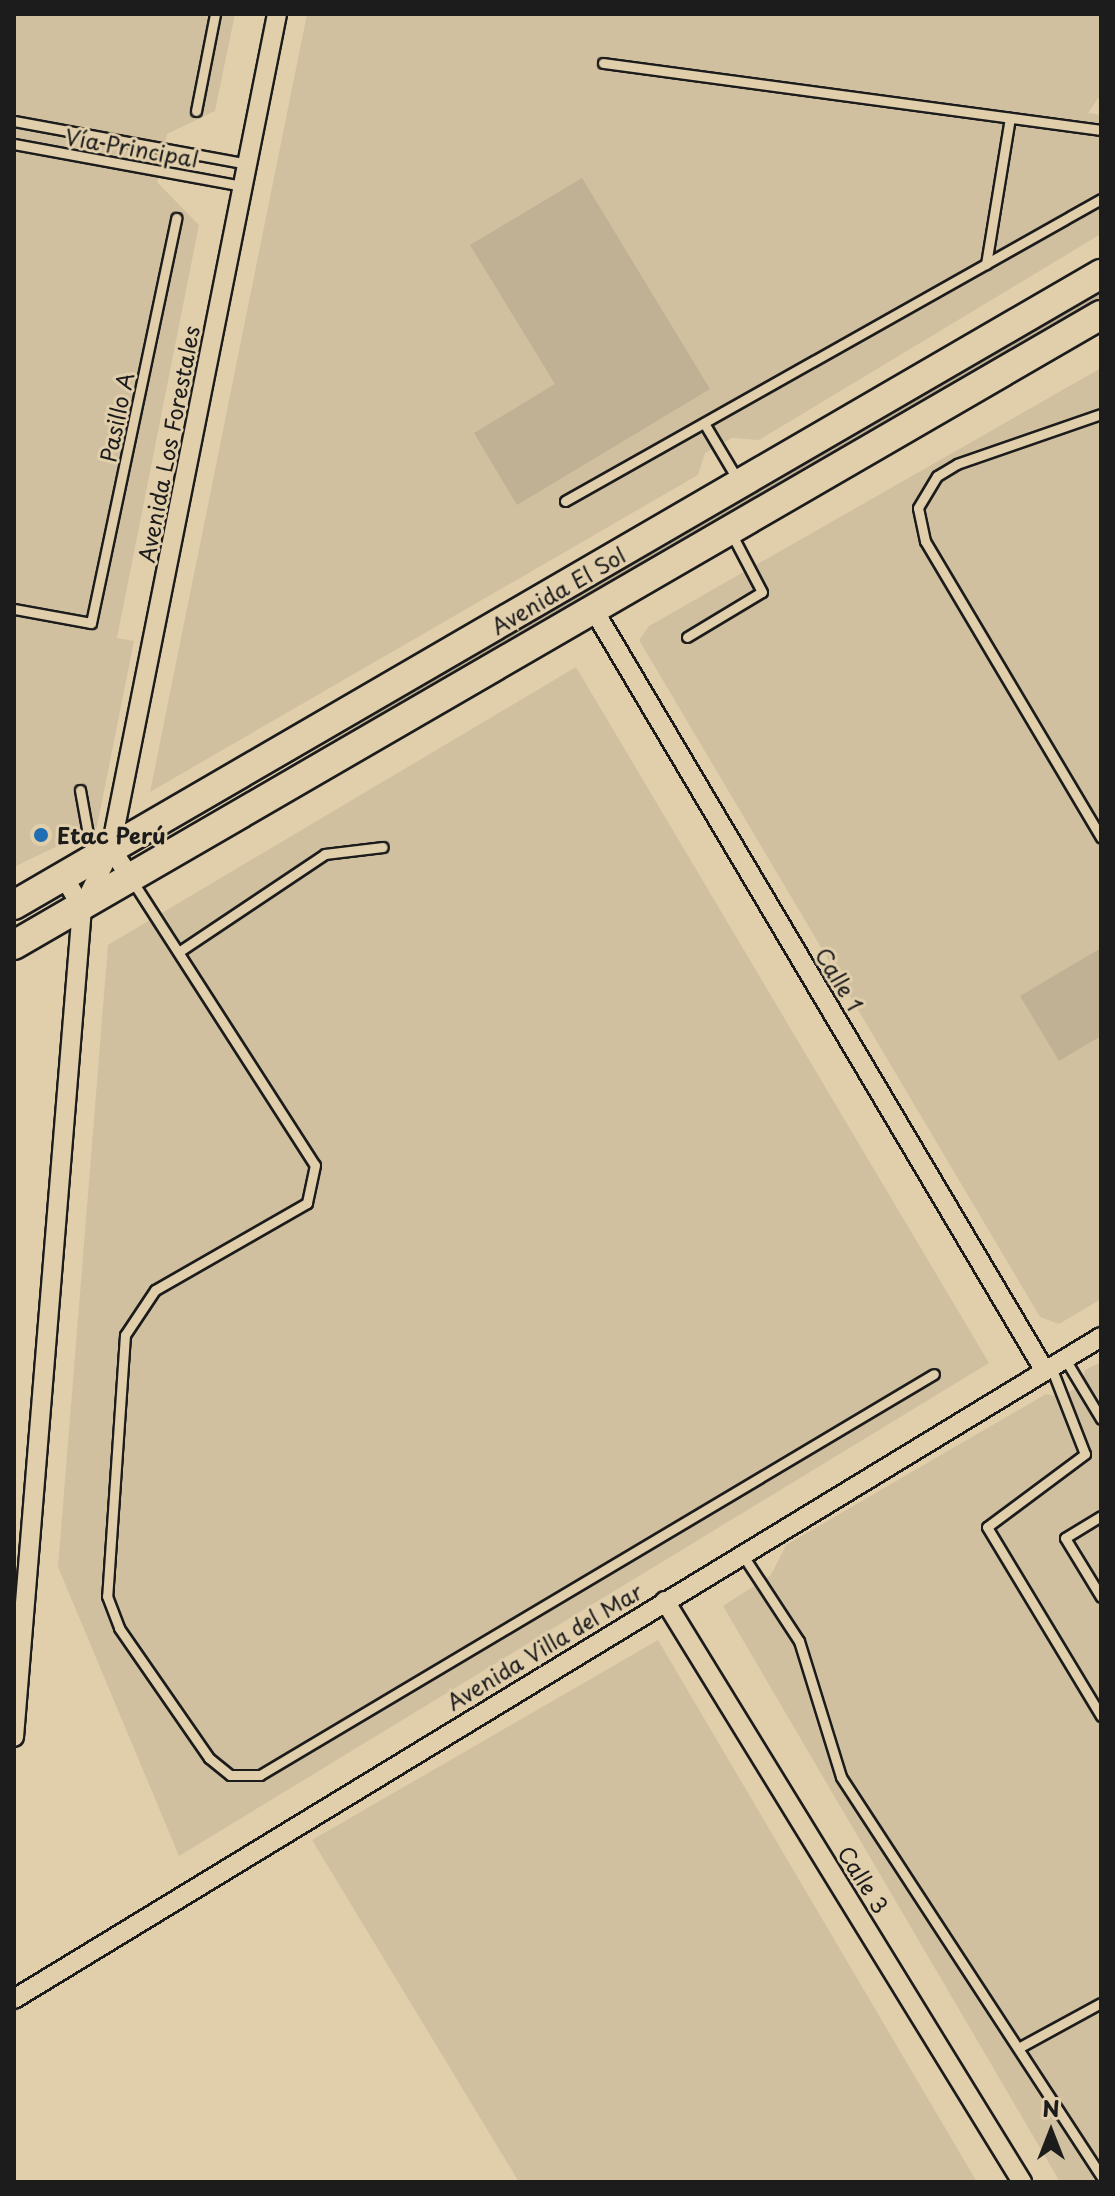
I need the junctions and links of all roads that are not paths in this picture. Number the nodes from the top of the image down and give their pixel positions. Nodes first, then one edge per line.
1 (215, 14) edge
2 (277, 14) edge
3 (603, 63) dead end
4 (196, 111) dead end
5 (1010, 118) junction
6 (14, 121) edge
7 (1101, 130) edge
8 (14, 144) edge
9 (248, 164) junction
10 (244, 186) junction
11 (1101, 199) edge
12 (176, 218) dead end
13 (986, 264) junction
14 (1101, 274) edge
15 (1101, 315) edge
16 (1101, 414) edge
17 (704, 423) junction
18 (741, 484) junction
19 (565, 501) dead end
20 (731, 533) junction
21 (14, 609) edge
22 (595, 612) junction
23 (687, 637) dead end
24 (80, 790) dead end
25 (1101, 838) edge
26 (383, 847) dead end
27 (102, 854) junction
28 (64, 877) junction
29 (131, 879) junction
30 (14, 905) edge
31 (82, 908) junction
32 (14, 945) edge
33 (180, 951) junction
34 (1101, 1337) edge
35 (1054, 1366) junction
36 (934, 1374) dead end
37 (1101, 1419) edge
38 (1101, 1516) edge
39 (742, 1554) junction
40 (1101, 1597) edge
41 (665, 1601) junction
42 (1101, 1716) edge
43 (14, 1737) edge
44 (14, 1999) edge
45 (1099, 2007) edge
46 (1022, 2046) junction
47 (1101, 2176) edge
48 (1022, 2182) edge

1 - 4 lane
2 - 9 street, Avenida Los Forestales
3 - 5 lane
5 - 7 lane
5 - 13 lane
6 - 9 lane
8 - 10 lane, Vía Principal
9 - 10 street, Avenida Los Forestales
10 - 27 street, Avenida Los Forestales
11 - 13 lane
12 - 21 lane, Pasillo A
13 - 17 lane
14 - 18 main road, Avenida El Sol
15 - 20 main road, Avenida El Sol
16 - 25 lane
17 - 18 lane
17 - 19 lane
18 - 27 main road, Avenida El Sol
20 - 22 main road, Avenida El Sol
20 - 23 lane
22 - 29 main road, Avenida El Sol
22 - 35 street, Calle 1
24 - 27 lane
26 - 33 lane
27 - 28 main road, Avenida El Sol
27 - 29 street
27 - 31 street, Avenida Los Forestales
28 - 30 main road, Avenida El Sol
28 - 31 street
29 - 31 main road, Avenida El Sol
29 - 33 lane
31 - 32 main road, Avenida El Sol
31 - 43 street
33 - 36 lane
34 - 35 street, Avenida Villa del Mar
35 - 37 lane
35 - 39 street, Avenida Villa del Mar
35 - 42 lane
38 - 40 lane
39 - 41 street, Avenida Villa del Mar
39 - 46 lane
41 - 44 street, Avenida Villa del Mar
41 - 48 street, Calle 3
45 - 46 lane
46 - 47 lane

